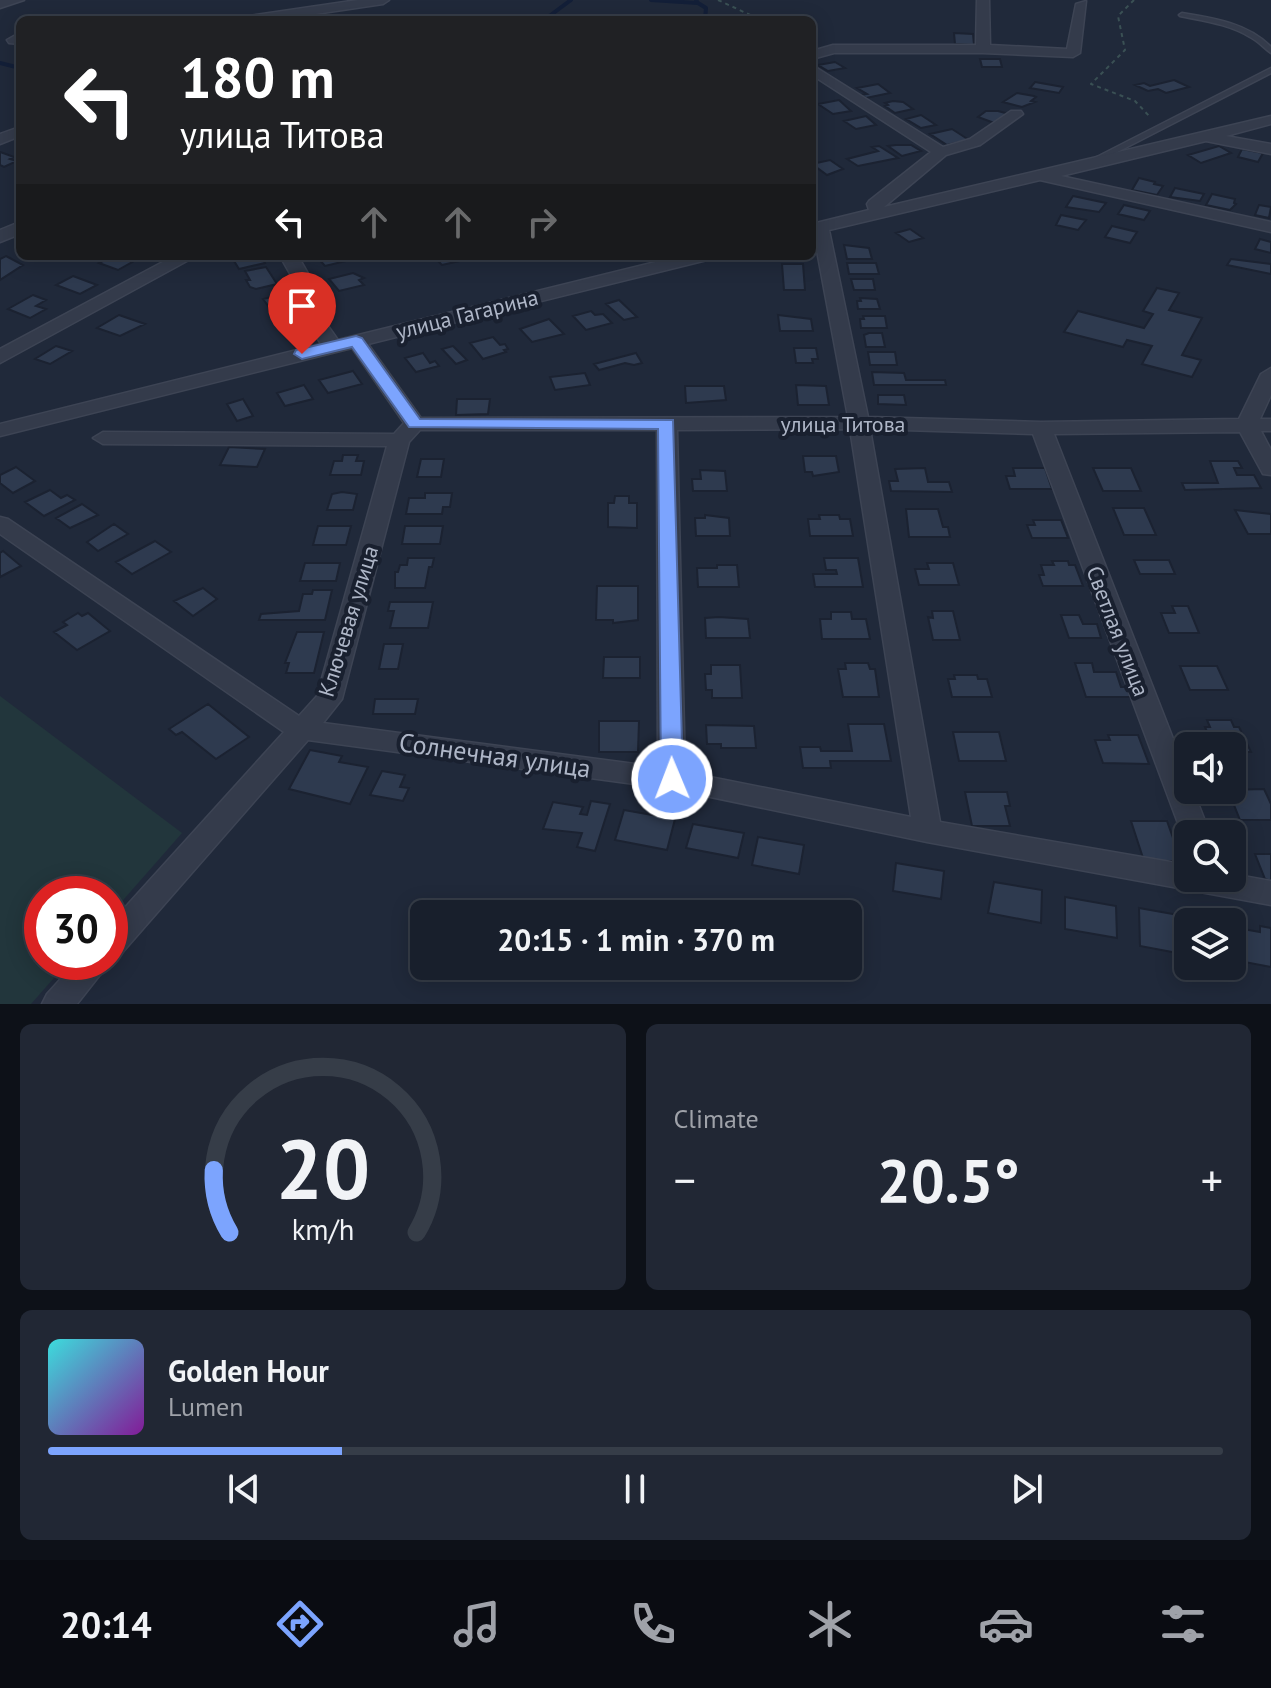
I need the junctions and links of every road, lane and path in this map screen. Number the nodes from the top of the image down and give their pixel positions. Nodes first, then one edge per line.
1 (18, 0) edge
2 (383, 0) edge
3 (718, 0) edge
4 (983, 0) edge
5 (1134, 0) edge
6 (0, 4) edge
7 (1082, 4) dead end
8 (1182, 15) dead end
9 (276, 16) edge
10 (752, 16) edge
11 (983, 49) junction
12 (1271, 51) edge
13 (816, 54) edge
14 (1271, 70) edge
15 (816, 72) edge
16 (1016, 114) dead end
17 (1271, 120) edge
18 (1159, 126) junction
19 (1207, 137) junction
20 (1271, 149) edge
21 (941, 152) junction
22 (1093, 161) junction
23 (1045, 177) junction
24 (878, 211) junction
25 (1271, 227) edge
26 (816, 228) edge
27 (180, 260) edge
28 (291, 260) edge
29 (685, 260) edge
30 (344, 344) junction
31 (0, 357) edge
32 (1271, 374) edge
33 (859, 423) junction
34 (667, 424) junction
35 (1247, 425) junction
36 (1271, 425) edge
37 (1041, 428) junction
38 (0, 430) edge
39 (407, 432) junction
40 (103, 438) dead end
41 (1271, 469) edge
42 (0, 524) edge
43 (299, 729) junction
44 (672, 779) junction
45 (1191, 820) edge
46 (927, 831) junction
47 (1174, 874) edge
48 (1246, 888) edge
49 (1271, 893) edge
50 (128, 924) edge
51 (79, 980) edge
52 (58, 1004) edge

1 - 6 street
2 - 9 street
3 - 10 path
4 - 11 street
5 - 18 path
7 - 11 street
8 - 12 lane
11 - 13 street
14 - 18 lane
15 - 21 street
16 - 21 street
17 - 19 street
18 - 22 lane
19 - 20 street
19 - 22 street
21 - 24 street
22 - 23 street
23 - 24 street
23 - 25 street
24 - 26 street
26 - 33 street
27 - 31 street
28 - 30 street
29 - 30 street, улица Гагарина
30 - 38 street, улица Гагарина
30 - 39 street
32 - 35 street
33 - 34 street, улица Титова
33 - 37 street, улица Титова
33 - 46 street
34 - 39 street, улица Титова
34 - 44 street
35 - 36 street, улица Титова
35 - 37 street, улица Титова
35 - 41 street
37 - 45 street, Светлая улица
39 - 40 street, улица Титова
39 - 43 street, Ключевая улица
42 - 43 street, Солнечная улица
43 - 44 street, Солнечная улица
43 - 50 street, Ключевая улица
44 - 46 street, Солнечная улица
46 - 47 street, Солнечная улица
48 - 49 street, Солнечная улица
51 - 52 street

